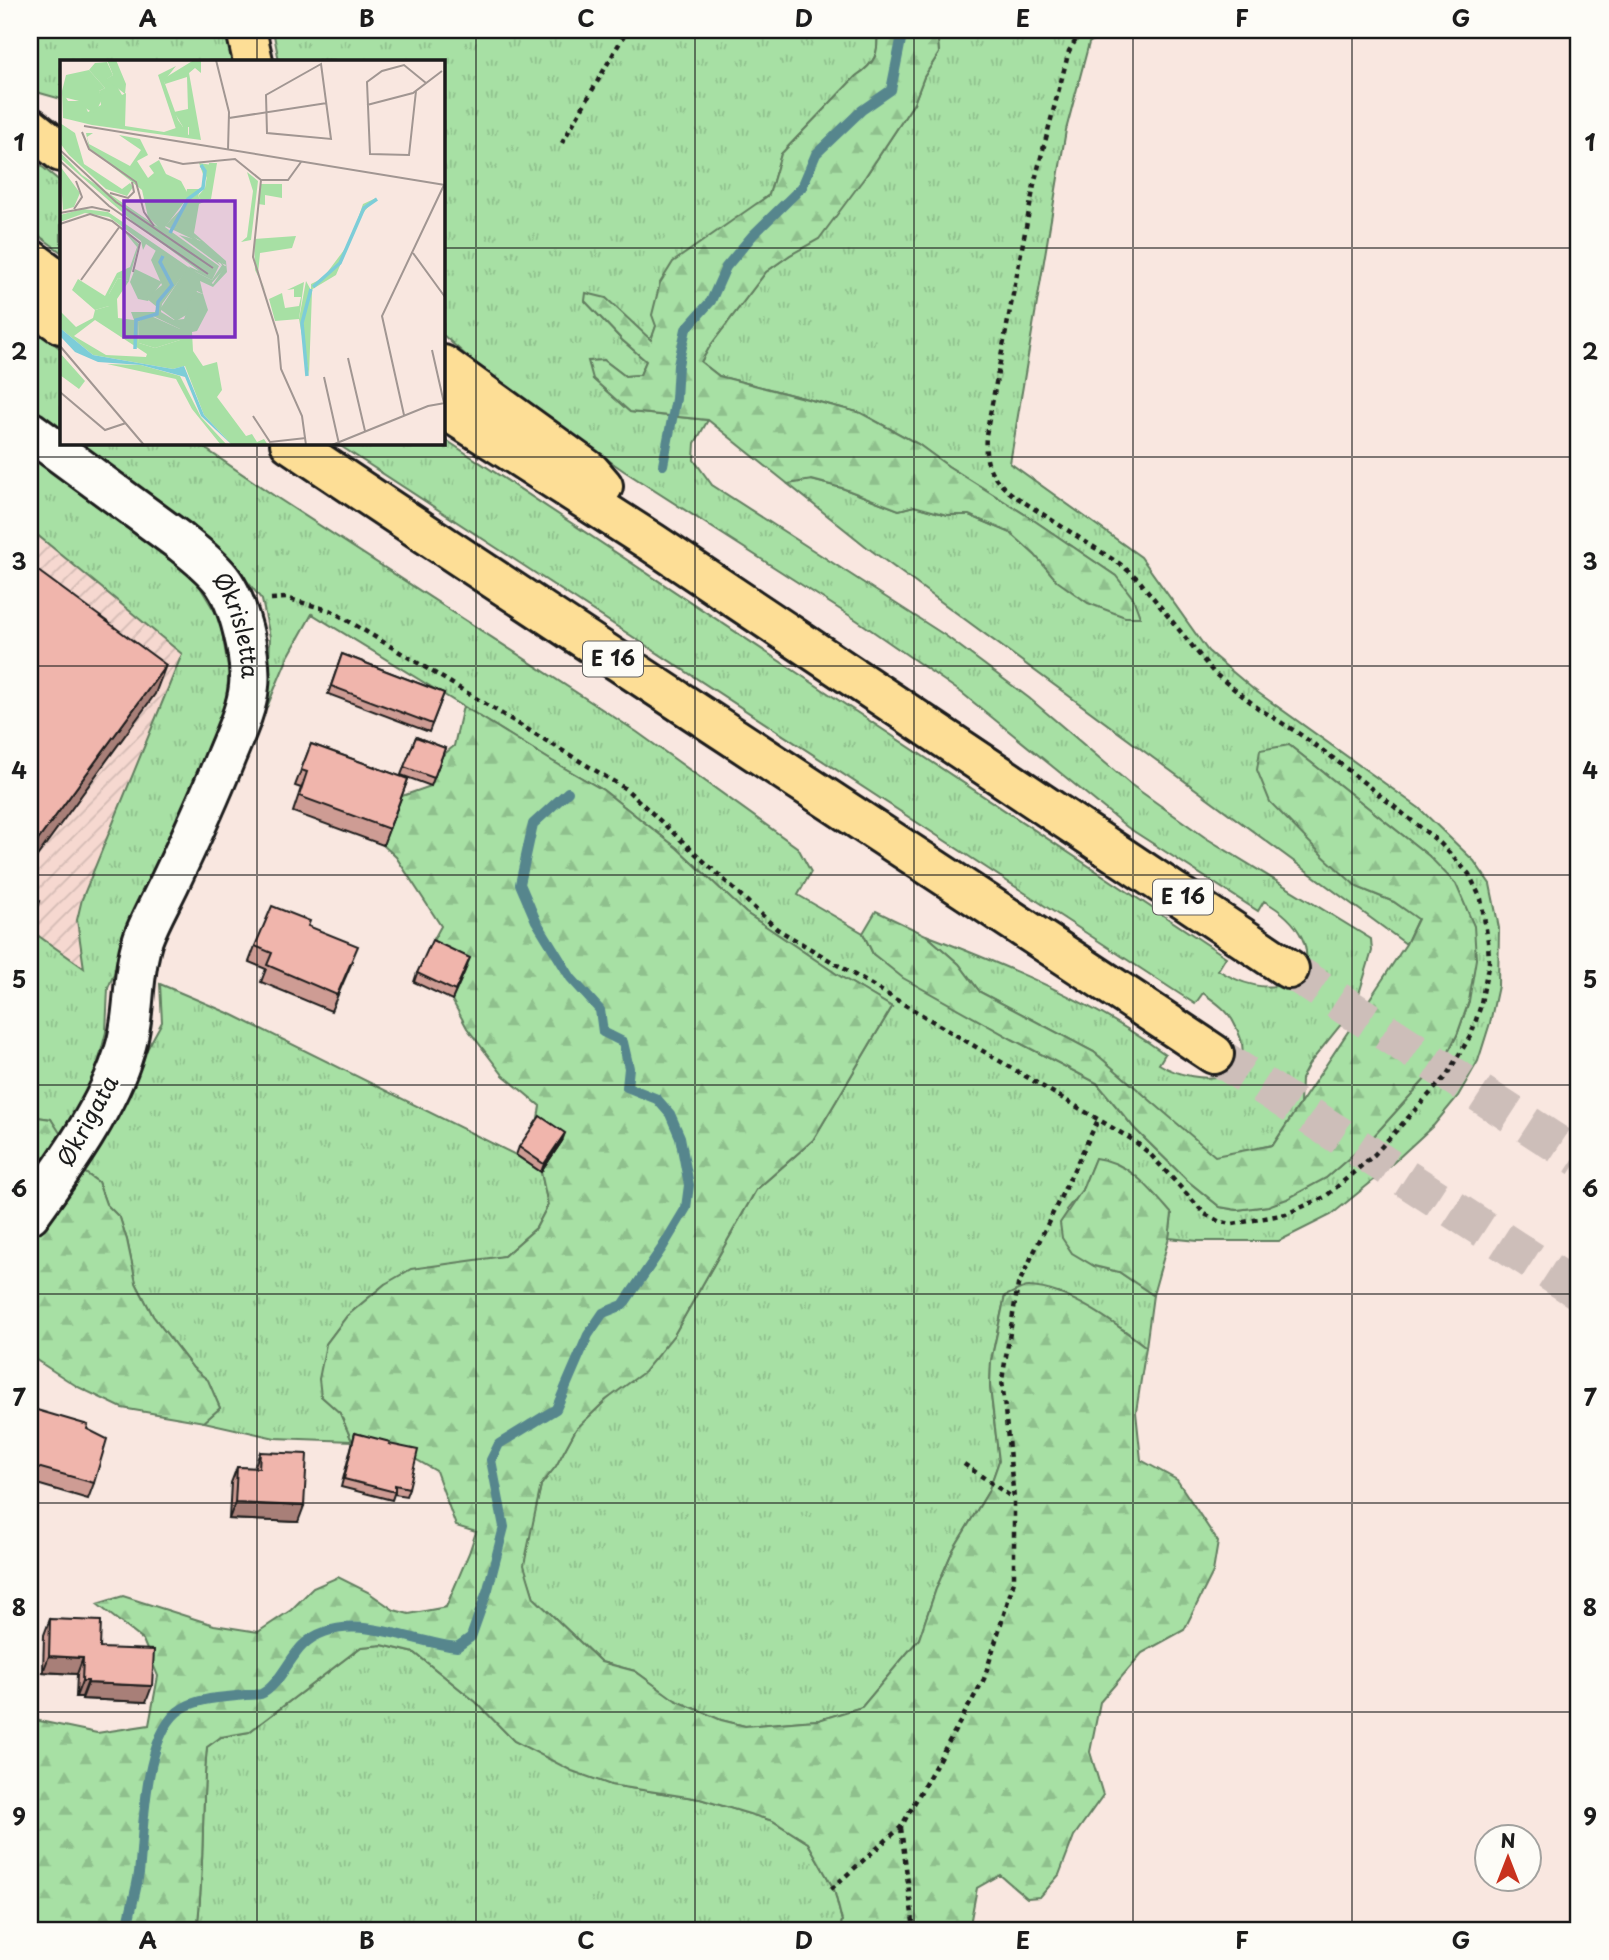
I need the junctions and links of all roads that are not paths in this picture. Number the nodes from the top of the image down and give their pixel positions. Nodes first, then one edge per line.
1 (246, 30) edge
2 (253, 60) edge
3 (30, 127) edge
4 (60, 151) edge
5 (30, 259) edge
6 (60, 281) edge
7 (30, 302) edge
8 (60, 323) edge
9 (444, 366) edge
10 (444, 409) edge
11 (30, 431) edge
12 (291, 444) edge
13 (653, 542) junction
14 (1289, 969) tunnel mouth
15 (130, 1021) joint
16 (1214, 1054) tunnel mouth
17 (30, 1214) edge

1 - 2 highway
3 - 4 highway
5 - 6 highway
7 - 8 highway
9 - 13 highway, E 16
10 - 13 highway, E 16
11 - 15 street, Økrisletta
12 - 16 highway, E 16
13 - 14 highway, E 16
15 - 17 street, Økrigata

